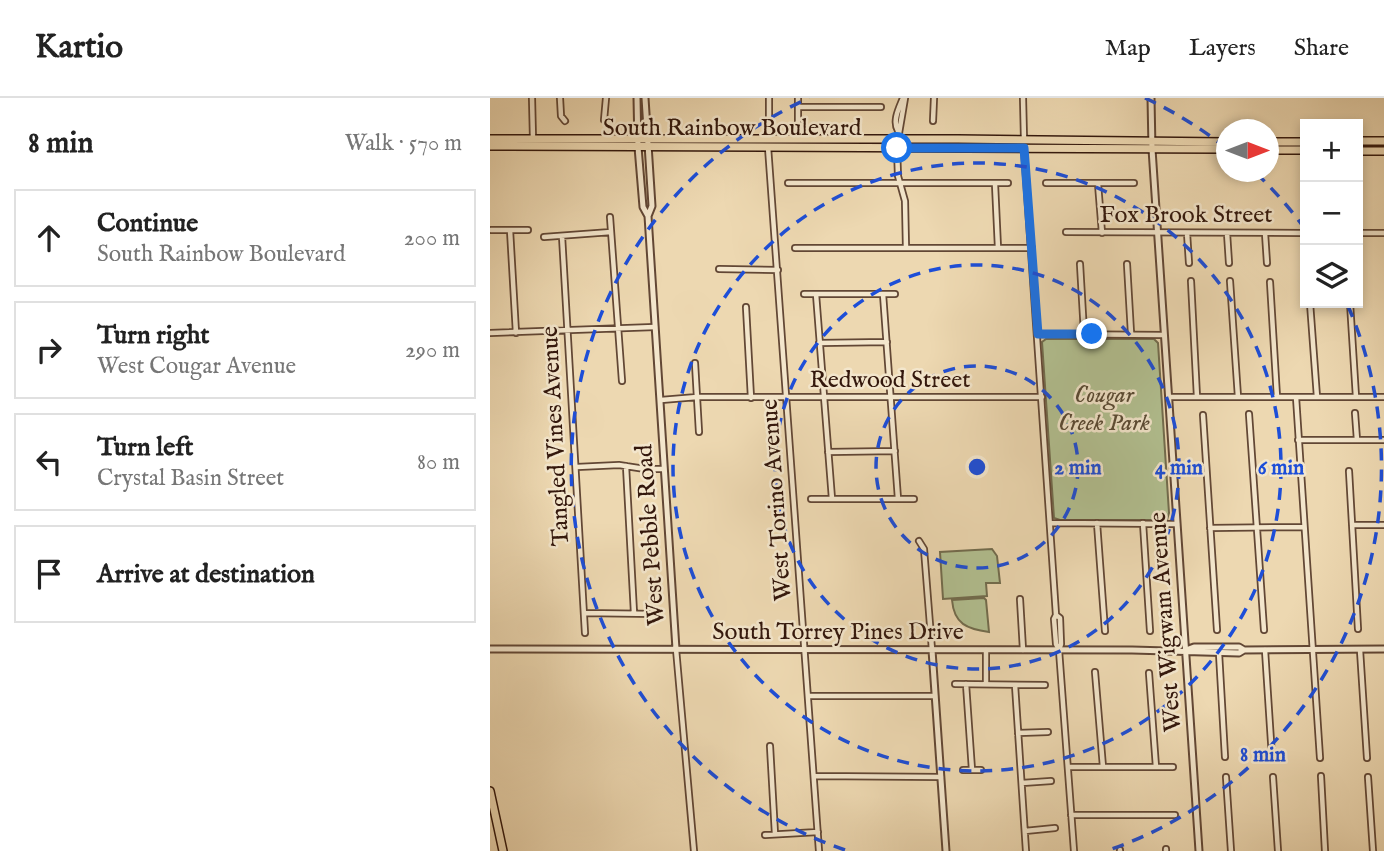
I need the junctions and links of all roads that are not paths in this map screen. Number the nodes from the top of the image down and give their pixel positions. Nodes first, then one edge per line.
1 (532, 98) edge
2 (560, 98) edge
3 (606, 98) edge
4 (637, 98) edge
5 (645, 98) edge
6 (769, 98) edge
7 (798, 98) edge
8 (904, 98) edge
9 (934, 98) edge
10 (1023, 98) edge
11 (1151, 98) edge
12 (798, 107) junction
13 (881, 107) dead end
14 (604, 120) dead end
15 (565, 121) dead end
16 (933, 121) dead end
17 (798, 126) dead end
18 (490, 139) edge
19 (898, 140) junction
20 (1216, 142) edge
21 (1363, 142) edge
22 (533, 143) junction
23 (1300, 143) edge
24 (638, 144) junction
25 (648, 144) junction
26 (769, 144) junction
27 (1024, 144) junction
28 (1279, 144) edge
29 (1300, 144) edge
30 (1152, 145) junction
31 (490, 146) edge
32 (1384, 146) edge
33 (1216, 148) edge
34 (1279, 149) edge
35 (1282, 150) junction
36 (1300, 150) edge
37 (1363, 151) edge
38 (788, 183) dead end
39 (899, 183) junction
40 (1008, 183) dead end
41 (1046, 183) dead end
42 (1135, 183) dead end
43 (995, 184) junction
44 (1098, 184) junction
45 (648, 216) junction
46 (610, 217) dead end
47 (491, 230) edge
48 (510, 230) junction
49 (528, 230) dead end
50 (611, 232) junction
51 (1066, 232) dead end
52 (1102, 233) junction
53 (1157, 233) junction
54 (1187, 233) junction
55 (1227, 233) junction
56 (1265, 233) junction
57 (1300, 233) edge
58 (1363, 233) edge
59 (1384, 233) edge
60 (562, 236) junction
61 (544, 237) dead end
62 (794, 248) dead end
63 (906, 248) junction
64 (998, 248) junction
65 (1032, 248) junction
66 (1189, 263) dead end
67 (1229, 263) dead end
68 (1267, 263) dead end
69 (1080, 264) dead end
70 (1127, 264) dead end
71 (719, 269) dead end
72 (778, 270) junction
73 (1191, 281) dead end
74 (1230, 281) dead end
75 (1270, 282) dead end
76 (804, 294) dead end
77 (816, 294) junction
78 (883, 294) junction
79 (895, 294) dead end
80 (746, 307) dead end
81 (1310, 308) edge
82 (1350, 308) edge
83 (655, 327) junction
84 (618, 329) junction
85 (516, 332) junction
86 (568, 332) junction
87 (490, 333) edge
88 (1038, 334) junction
89 (1084, 334) junction
90 (1131, 334) junction
91 (1164, 335) junction
92 (819, 342) junction
93 (887, 342) junction
94 (695, 363) dead end
95 (622, 382) dead end
96 (697, 397) junction
97 (823, 397) junction
98 (891, 397) junction
99 (1042, 397) junction
100 (1169, 397) junction
101 (1197, 397) junction
102 (1238, 397) junction
103 (1277, 397) junction
104 (1296, 397) junction
105 (1317, 397) junction
106 (1356, 397) junction
107 (1384, 397) edge
108 (751, 398) junction
109 (788, 398) junction
110 (661, 400) junction
111 (1356, 413) dead end
112 (1249, 414) dead end
113 (1203, 415) dead end
114 (699, 432) dead end
115 (1298, 440) junction
116 (1357, 440) junction
117 (1384, 440) edge
118 (895, 451) junction
119 (828, 452) junction
120 (626, 466) junction
121 (577, 467) junction
122 (664, 469) junction
123 (1349, 471) dead end
124 (811, 499) dead end
125 (832, 499) junction
126 (898, 499) junction
127 (914, 499) dead end
128 (1049, 523) junction
129 (1097, 523) junction
130 (1143, 523) junction
131 (1177, 524) junction
132 (1352, 525) junction
133 (1384, 525) edge
134 (1257, 527) junction
135 (1304, 527) junction
136 (1210, 528) junction
137 (919, 541) dead end
138 (1020, 599) dead end
139 (583, 613) junction
140 (634, 613) junction
141 (656, 614) dead end
142 (1358, 629) dead end
143 (1217, 630) dead end
144 (1264, 630) dead end
145 (1105, 631) dead end
146 (1150, 631) dead end
147 (584, 633) dead end
148 (490, 649) edge
149 (677, 649) junction
150 (806, 649) junction
151 (932, 650) junction
152 (986, 650) junction
153 (1023, 650) junction
154 (1059, 650) junction
155 (1186, 650) junction
156 (1244, 650) junction
157 (1265, 650) junction
158 (1312, 650) junction
159 (1360, 650) junction
160 (1383, 650) edge
161 (1219, 653) junction
162 (1095, 672) dead end
163 (1149, 673) dead end
164 (955, 684) dead end
165 (966, 684) junction
166 (986, 684) junction
167 (1015, 685) junction
168 (1045, 685) dead end
169 (808, 696) junction
170 (935, 696) junction
171 (1048, 732) dead end
172 (1018, 733) junction
173 (770, 746) dead end
174 (1225, 757) dead end
175 (1272, 757) dead end
176 (1320, 758) dead end
177 (1367, 758) dead end
178 (1068, 767) junction
179 (1103, 767) junction
180 (1156, 767) junction
181 (1174, 767) dead end
182 (963, 770) dead end
183 (972, 770) junction
184 (981, 770) dead end
185 (814, 776) junction
186 (1321, 776) dead end
187 (941, 777) junction
188 (1226, 777) dead end
189 (1273, 777) dead end
190 (1368, 777) dead end
191 (1051, 781) dead end
192 (1021, 783) junction
193 (490, 791) edge
194 (1071, 815) junction
195 (1175, 815) dead end
196 (1055, 828) dead end
197 (1025, 831) junction
198 (818, 832) junction
199 (775, 834) junction
200 (765, 835) dead end
201 (503, 851) edge
202 (694, 851) edge
203 (819, 851) edge
204 (946, 851) edge
205 (1026, 851) edge
206 (1074, 851) edge
207 (1199, 851) edge
208 (1231, 851) edge
209 (1278, 851) edge
210 (1325, 851) edge
211 (1373, 851) edge

1 - 22 street
2 - 15 street
3 - 14 street
4 - 24 street, West Pebble Road
5 - 25 street, West Pebble Road
6 - 26 street, West Torino Avenue
7 - 12 street
8 - 19 street
9 - 16 street
10 - 27 street
11 - 30 street, West Wigwam Avenue
12 - 13 street
12 - 17 street
18 - 22 main road, South Rainbow Boulevard
19 - 26 main road, South Rainbow Boulevard
19 - 26 main road, South Rainbow Boulevard
19 - 27 main road, South Rainbow Boulevard
19 - 27 main road, South Rainbow Boulevard
19 - 39 street
20 - 30 main road, South Rainbow Boulevard
21 - 32 main road
22 - 24 main road, South Rainbow Boulevard
22 - 24 main road, South Rainbow Boulevard
22 - 31 main road, South Rainbow Boulevard
23 - 28 main road
24 - 25 main road, South Rainbow Boulevard
24 - 45 street, West Pebble Road
25 - 26 main road, South Rainbow Boulevard
25 - 26 main road, South Rainbow Boulevard
25 - 45 street, West Pebble Road
26 - 72 street, West Torino Avenue
27 - 30 main road, South Rainbow Boulevard
27 - 30 main road, South Rainbow Boulevard
27 - 65 street
29 - 35 main road
30 - 33 main road, South Rainbow Boulevard
30 - 53 street, West Wigwam Avenue
32 - 37 main road
34 - 35 main road
35 - 36 main road
38 - 39 street
39 - 43 street
39 - 63 street
40 - 43 street
41 - 44 street
42 - 44 street
43 - 64 street
44 - 52 street
45 - 83 street, West Pebble Road
46 - 50 street
47 - 48 street
48 - 49 street
48 - 85 street
50 - 60 street
50 - 84 street
51 - 52 street, Fox Brook Street
52 - 53 street, Fox Brook Street
53 - 54 street, Fox Brook Street
53 - 91 street, West Wigwam Avenue
54 - 55 street, Fox Brook Street
54 - 66 street
55 - 56 street, Fox Brook Street
55 - 67 street
56 - 57 street, Fox Brook Street
56 - 68 street
58 - 59 street
60 - 61 street
60 - 86 street, Tangled Vines Avenue
62 - 63 street
63 - 64 street
64 - 65 street
65 - 88 street
69 - 89 street
70 - 90 street
71 - 72 street
72 - 109 street, West Torino Avenue
73 - 101 street
74 - 102 street
75 - 103 street
76 - 77 street
77 - 78 street
77 - 92 street
78 - 79 street
78 - 93 street
80 - 108 street
81 - 105 street
82 - 106 street
83 - 84 street
83 - 110 street, West Pebble Road
84 - 86 street
84 - 95 street
85 - 86 street
85 - 87 street
86 - 121 street, Tangled Vines Avenue
88 - 89 street
88 - 99 street
89 - 90 street
90 - 91 street
91 - 100 street, West Wigwam Avenue
92 - 93 street
92 - 97 street
93 - 98 street
94 - 96 street
96 - 108 street, Redwood Street
96 - 110 street, Redwood Street
96 - 114 street
97 - 98 street, Redwood Street
97 - 109 street, Redwood Street
97 - 119 street
98 - 99 street, Redwood Street
98 - 118 street
99 - 128 street
100 - 101 street
100 - 131 street, West Wigwam Avenue
101 - 102 street
102 - 103 street
103 - 104 street
104 - 105 street
104 - 115 street
105 - 106 street
106 - 107 street
108 - 109 street, Redwood Street
109 - 150 street, West Torino Avenue
110 - 122 street, West Pebble Road
111 - 116 street
112 - 134 street
113 - 136 street
115 - 116 street
115 - 135 street
116 - 117 street
118 - 119 street
118 - 126 street
119 - 125 street
120 - 121 street
120 - 122 street
120 - 140 street
121 - 139 street, Tangled Vines Avenue
122 - 149 street, West Pebble Road
123 - 132 street
124 - 125 street
125 - 126 street
126 - 127 street
128 - 129 street
128 - 154 street
129 - 130 street
129 - 145 street
130 - 131 street
130 - 146 street
131 - 155 street, West Wigwam Avenue
132 - 133 street
132 - 142 street
134 - 135 street
134 - 136 street
134 - 144 street
135 - 158 street
136 - 143 street
137 - 151 street
138 - 153 street
139 - 140 street
139 - 147 street, Tangled Vines Avenue
140 - 141 street
148 - 149 street, South Torrey Pines Drive
149 - 150 street, South Torrey Pines Drive
149 - 202 street, West Pebble Road
150 - 151 street, South Torrey Pines Drive
150 - 169 street, West Torino Avenue
151 - 152 street, South Torrey Pines Drive
151 - 170 street
152 - 153 street, South Torrey Pines Drive
152 - 166 street
153 - 154 street, South Torrey Pines Drive
154 - 155 street, South Torrey Pines Drive
154 - 178 street
155 - 156 street, South Torrey Pines Drive
155 - 161 street, South Torrey Pines Drive
155 - 207 street, West Wigwam Avenue
156 - 157 street, South Torrey Pines Drive
156 - 161 street, South Torrey Pines Drive
157 - 158 street, South Torrey Pines Drive
157 - 175 street
158 - 159 street, South Torrey Pines Drive
158 - 176 street
159 - 160 street, South Torrey Pines Drive
159 - 177 street
161 - 174 street
162 - 179 street
163 - 180 street
164 - 165 street
165 - 166 street
165 - 183 street
166 - 167 street
167 - 168 street
167 - 172 street
169 - 170 street
169 - 185 street, West Torino Avenue
170 - 187 street
171 - 172 street
172 - 192 street
173 - 199 street
178 - 179 street
178 - 194 street
179 - 180 street
180 - 181 street
182 - 183 street
183 - 184 street
185 - 187 street
185 - 198 street, West Torino Avenue
186 - 210 street
187 - 204 street
188 - 208 street
189 - 209 street
190 - 211 street
191 - 192 street
192 - 197 street
193 - 201 main road
194 - 195 street
194 - 206 street
196 - 197 street
197 - 205 street
198 - 199 street
198 - 203 street, West Torino Avenue
199 - 200 street

